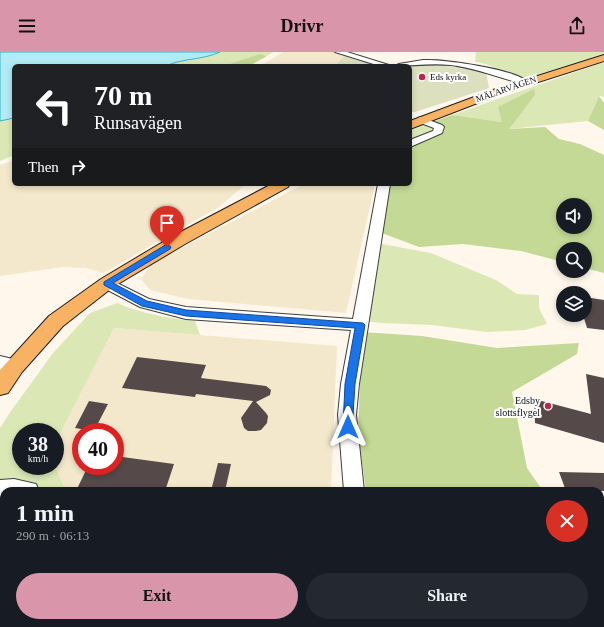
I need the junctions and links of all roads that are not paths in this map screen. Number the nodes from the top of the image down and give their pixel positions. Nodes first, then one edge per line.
1 (339, 52) edge
2 (601, 60) edge
3 (381, 64) edge
4 (412, 64) edge
5 (524, 82) junction
6 (422, 120) junction
7 (412, 125) edge
8 (412, 143) edge
9 (279, 186) edge
10 (384, 186) edge
11 (107, 284) junction
12 (360, 325) junction
13 (7, 365) edge
14 (0, 386) edge
15 (354, 487) edge

1 - 3 street
2 - 5 main road, MÄLARVÄGEN
4 - 5 street
5 - 6 main road, MÄLARVÄGEN
6 - 7 main road, MÄLARVÄGEN
6 - 8 street
9 - 11 main road
10 - 12 street
11 - 12 street
11 - 13 main road
12 - 15 street
13 - 14 main road

